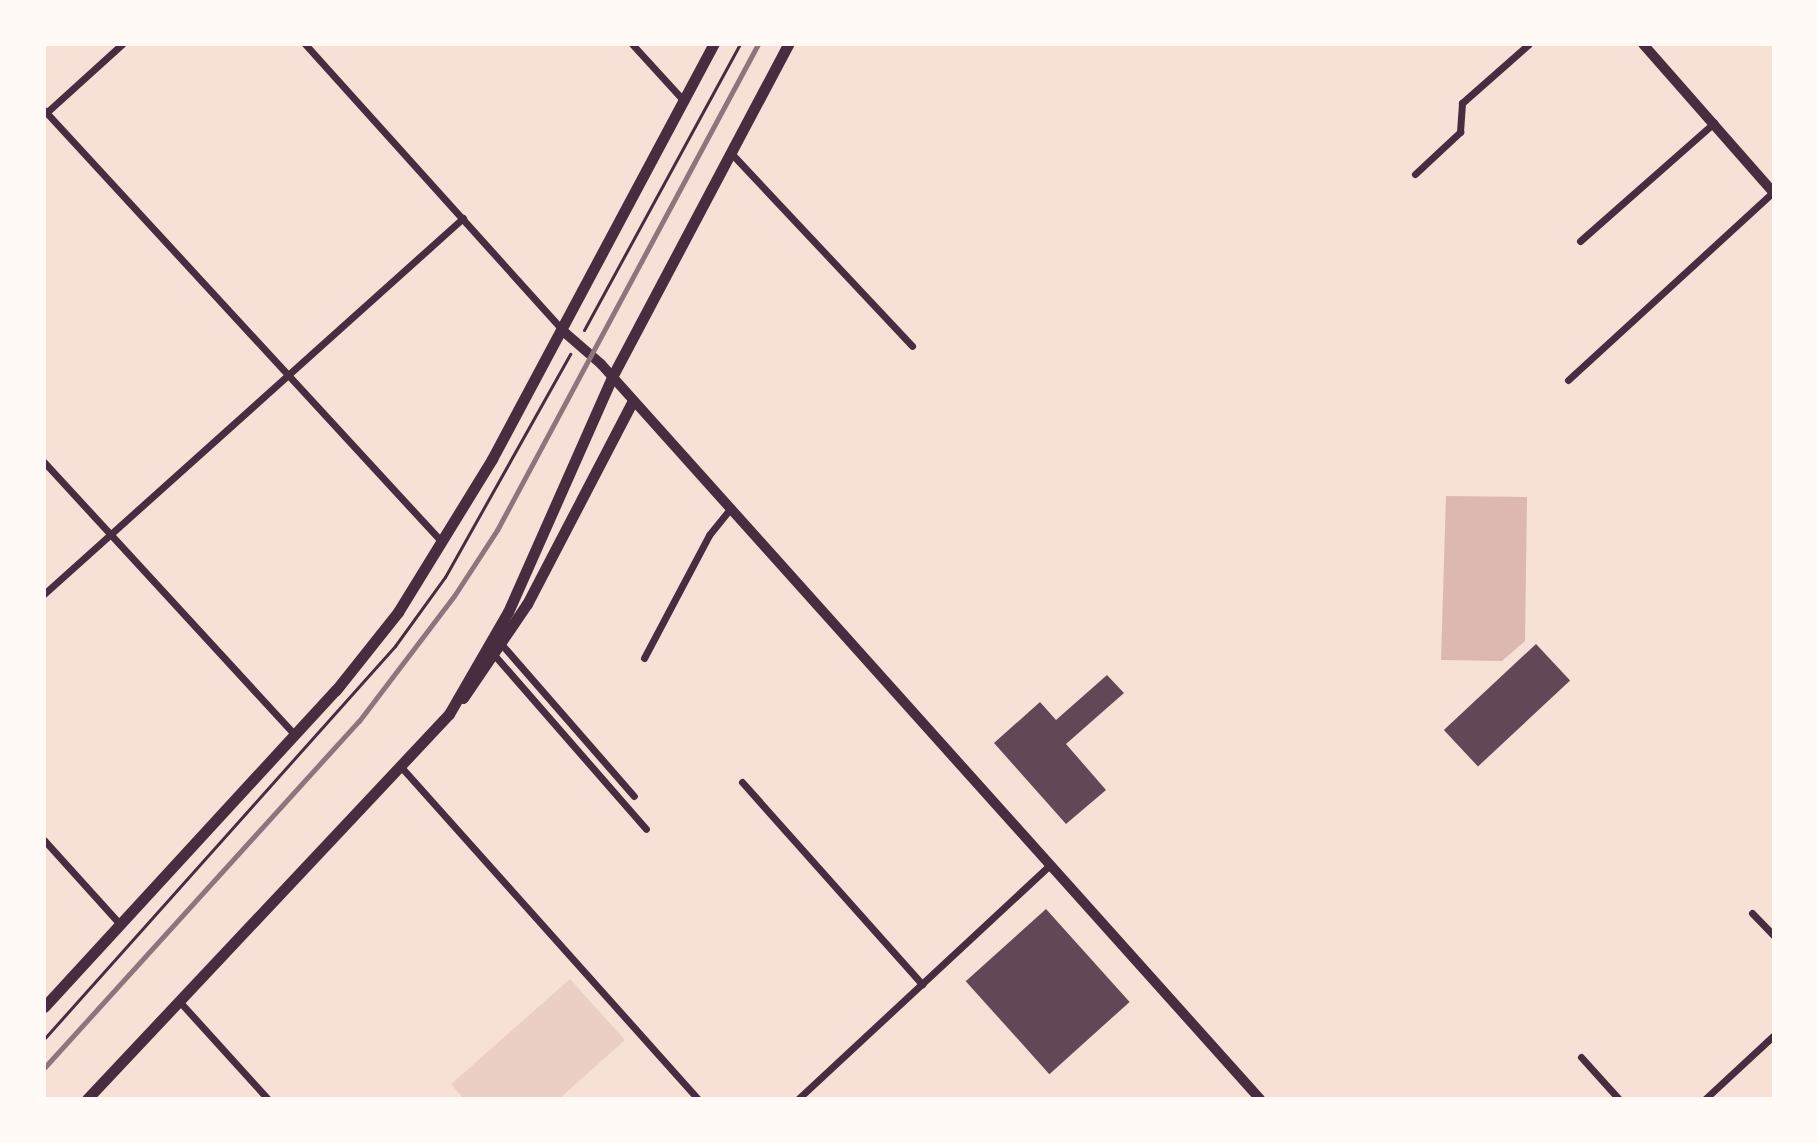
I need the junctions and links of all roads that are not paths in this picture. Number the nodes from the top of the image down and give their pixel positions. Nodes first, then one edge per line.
1 (122, 44) edge
2 (305, 44) edge
3 (632, 44) edge
4 (714, 44) edge
5 (788, 44) edge
6 (1529, 44) edge
7 (1649, 46) edge
8 (684, 101) junction
9 (45, 112) edge
10 (1714, 123) junction
11 (730, 152) junction
12 (1415, 174) dead end
13 (1774, 193) edge
14 (463, 218) junction
15 (1580, 241) dead end
16 (563, 331) junction
17 (912, 346) dead end
18 (286, 375) junction
19 (612, 377) junction
20 (1568, 380) dead end
21 (632, 402) junction
22 (44, 462) edge
23 (730, 509) junction
24 (109, 534) junction
25 (444, 543) junction
26 (44, 594) edge
27 (503, 646) junction
28 (496, 657) junction
29 (644, 658) dead end
30 (449, 714) junction
31 (294, 734) junction
32 (402, 768) junction
33 (742, 782) dead end
34 (634, 796) dead end
35 (646, 829) dead end
36 (44, 840) edge
37 (1051, 864) junction
38 (1752, 913) dead end
39 (120, 924) junction
40 (1774, 936) edge
41 (922, 984) junction
42 (179, 1001) junction
43 (44, 1007) edge
44 (1774, 1035) edge
45 (1581, 1057) dead end
46 (87, 1099) edge
47 (268, 1099) edge
48 (698, 1099) edge
49 (798, 1099) edge
50 (1260, 1099) edge
51 (1619, 1099) edge
52 (1705, 1099) edge

1 - 9 street
2 - 14 street
3 - 8 street
4 - 8 main road
5 - 11 main road
6 - 12 street
7 - 10 main road
8 - 16 main road
9 - 18 street
10 - 13 main road
10 - 15 street
11 - 17 street
11 - 19 main road
13 - 20 street
14 - 16 street
14 - 18 street
16 - 19 main road
16 - 25 main road
18 - 24 street
18 - 25 street
19 - 21 main road
19 - 30 main road
21 - 23 main road
21 - 27 main road
22 - 24 street
23 - 29 street
23 - 37 main road
24 - 26 street
24 - 31 street
25 - 31 main road
27 - 28 main road
27 - 34 street
28 - 30 main road
28 - 35 street
30 - 32 main road
31 - 39 main road
32 - 42 main road
32 - 48 street
33 - 41 street
36 - 39 street
37 - 41 street
37 - 50 main road
38 - 40 street
39 - 43 main road
41 - 49 street
42 - 46 main road
42 - 47 street
44 - 52 street
45 - 51 street

